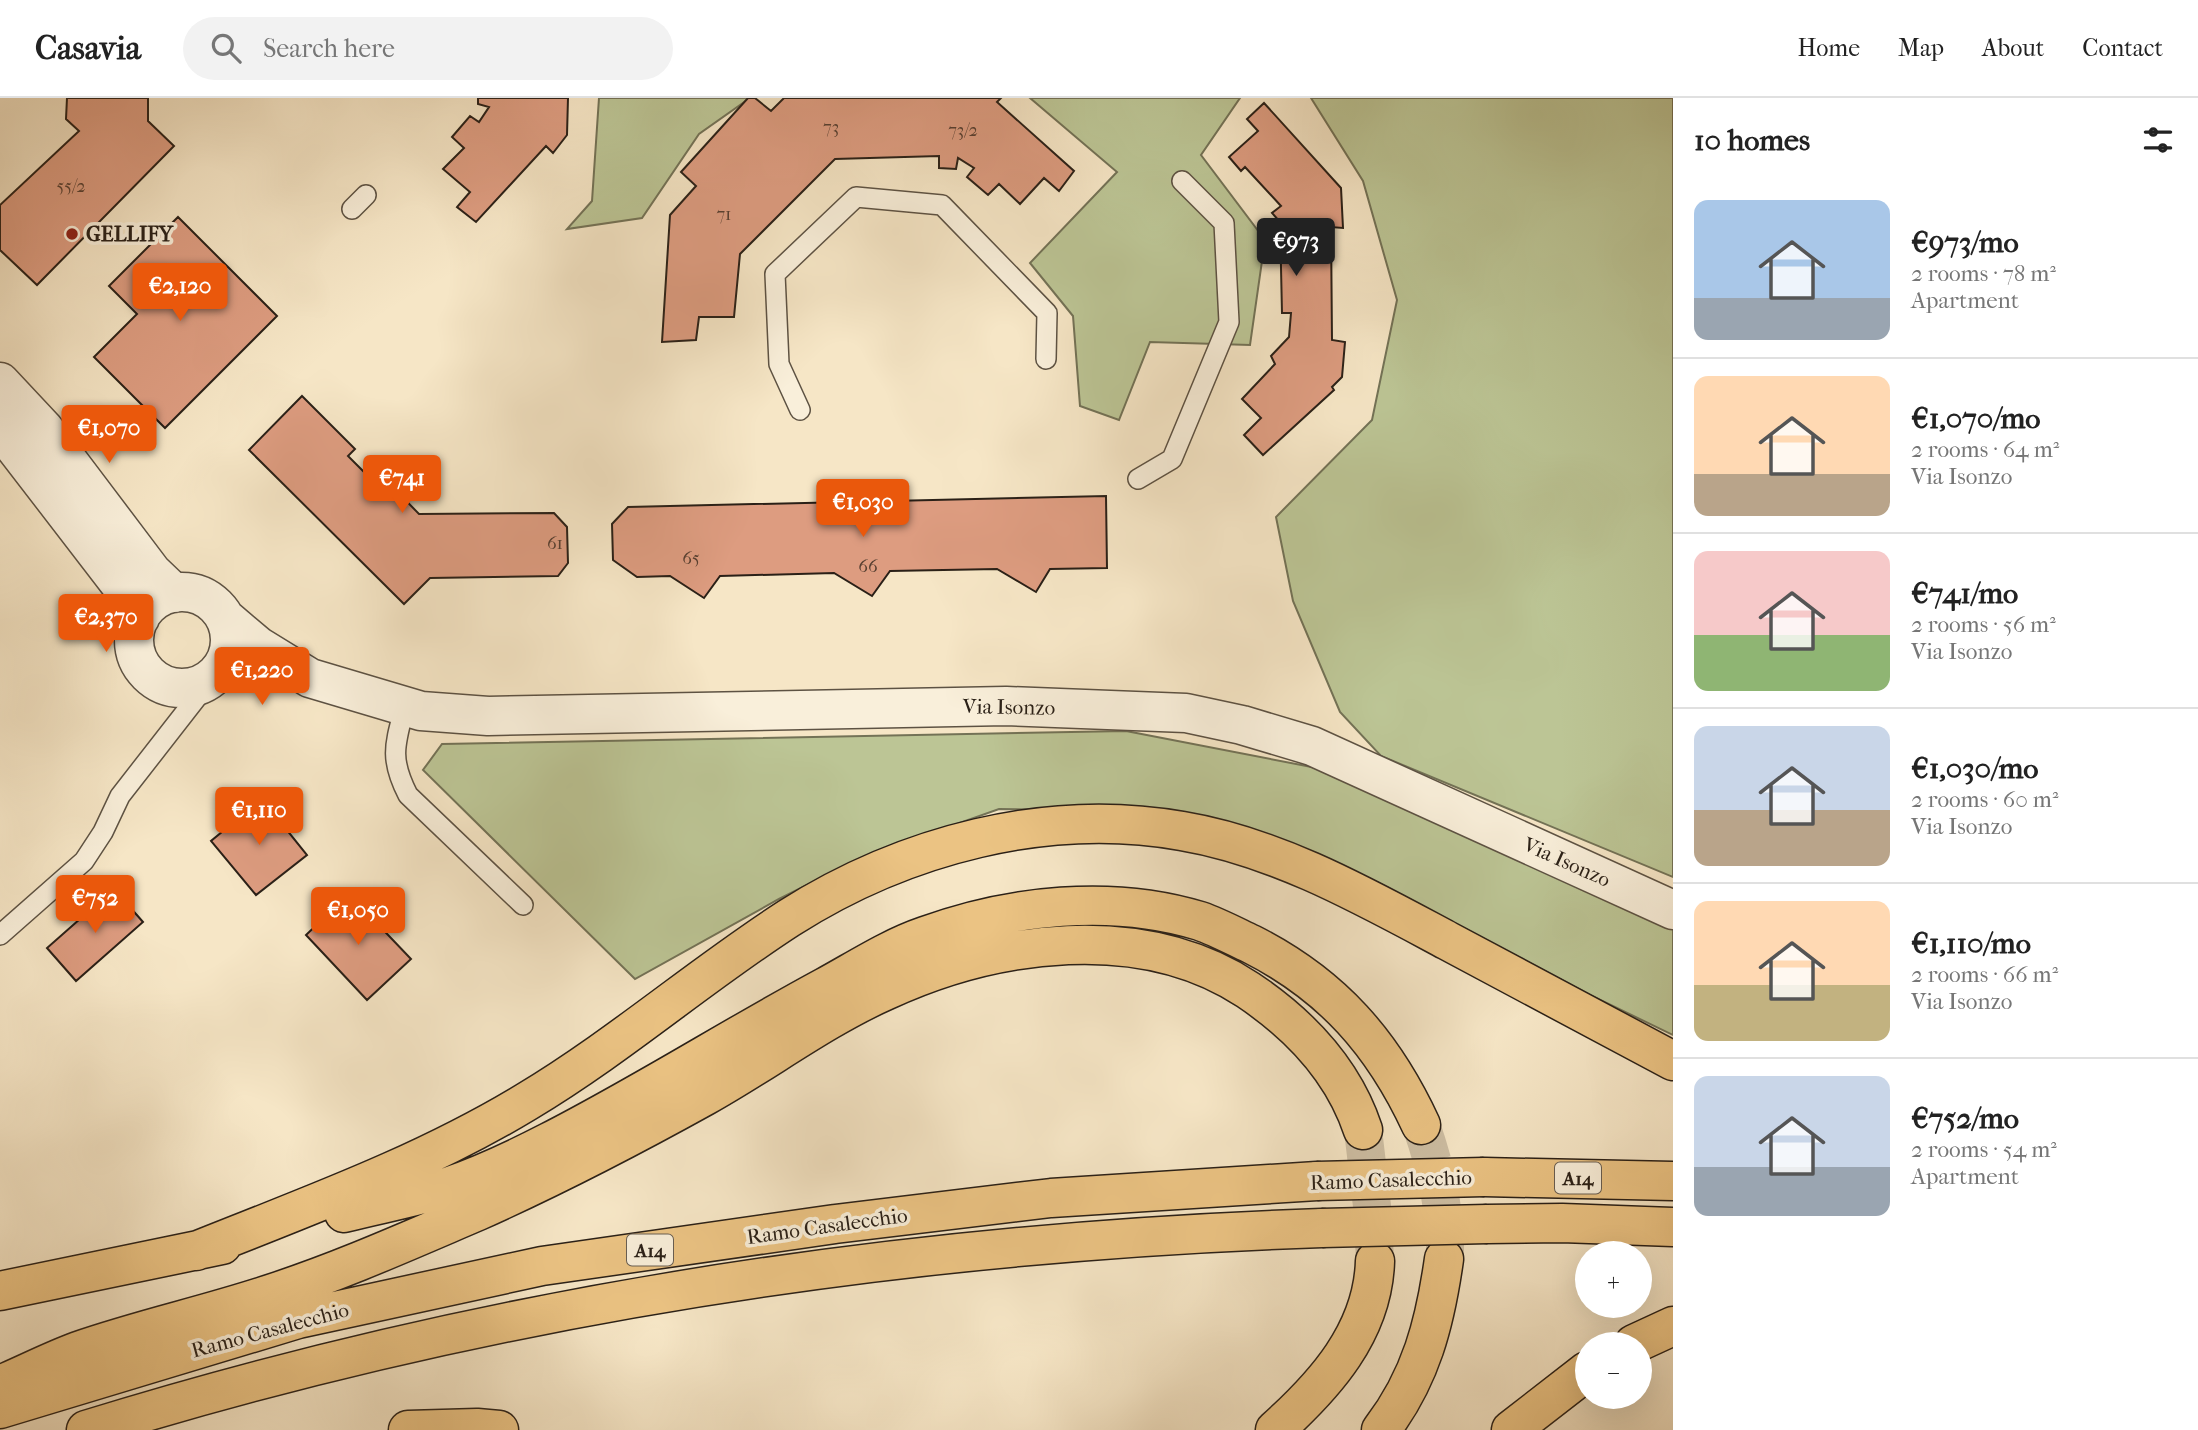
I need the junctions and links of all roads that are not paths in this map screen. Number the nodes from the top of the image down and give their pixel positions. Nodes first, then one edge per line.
1 (1182, 181) dead end
2 (1046, 359) dead end
3 (0, 382) edge
4 (800, 410) dead end
5 (0, 428) edge
6 (1138, 479) dead end
7 (174, 593) junction
8 (140, 618) junction
9 (225, 618) junction
10 (215, 676) junction
11 (310, 678) junction
12 (405, 706) junction
13 (523, 905) dead end
14 (1673, 910) edge
15 (0, 935) edge
16 (1673, 1061) edge
17 (1421, 1125) tunnel mouth
18 (1363, 1130) tunnel mouth
19 (1673, 1181) edge
20 (1673, 1227) edge
21 (196, 1251) junction
22 (1444, 1259) tunnel mouth
23 (1375, 1261) tunnel mouth
24 (0, 1291) edge
25 (1673, 1326) edge
26 (1652, 1336) edge
27 (1575, 1380) edge
28 (0, 1385) edge
29 (0, 1409) edge
30 (86, 1430) edge
31 (408, 1430) edge
32 (499, 1430) edge
33 (1275, 1430) edge
34 (1381, 1430) edge
35 (1511, 1430) edge

1 - 6 lane
2 - 4 lane
3 - 7 street
5 - 8 street
7 - 8 street
7 - 9 street
8 - 10 street
9 - 10 street
9 - 11 street
10 - 11 street
10 - 15 lane
11 - 12 street, Via Isonzo
12 - 13 lane
12 - 14 street, Via Isonzo
16 - 21 highway
17 - 21 highway
18 - 28 highway
19 - 29 highway, Ramo Casalecchio / A14, bridge
20 - 30 highway, Ramo Casalecchio / A14, bridge
21 - 24 highway
22 - 34 highway
23 - 33 highway
25 - 26 highway
27 - 35 highway
31 - 32 highway

